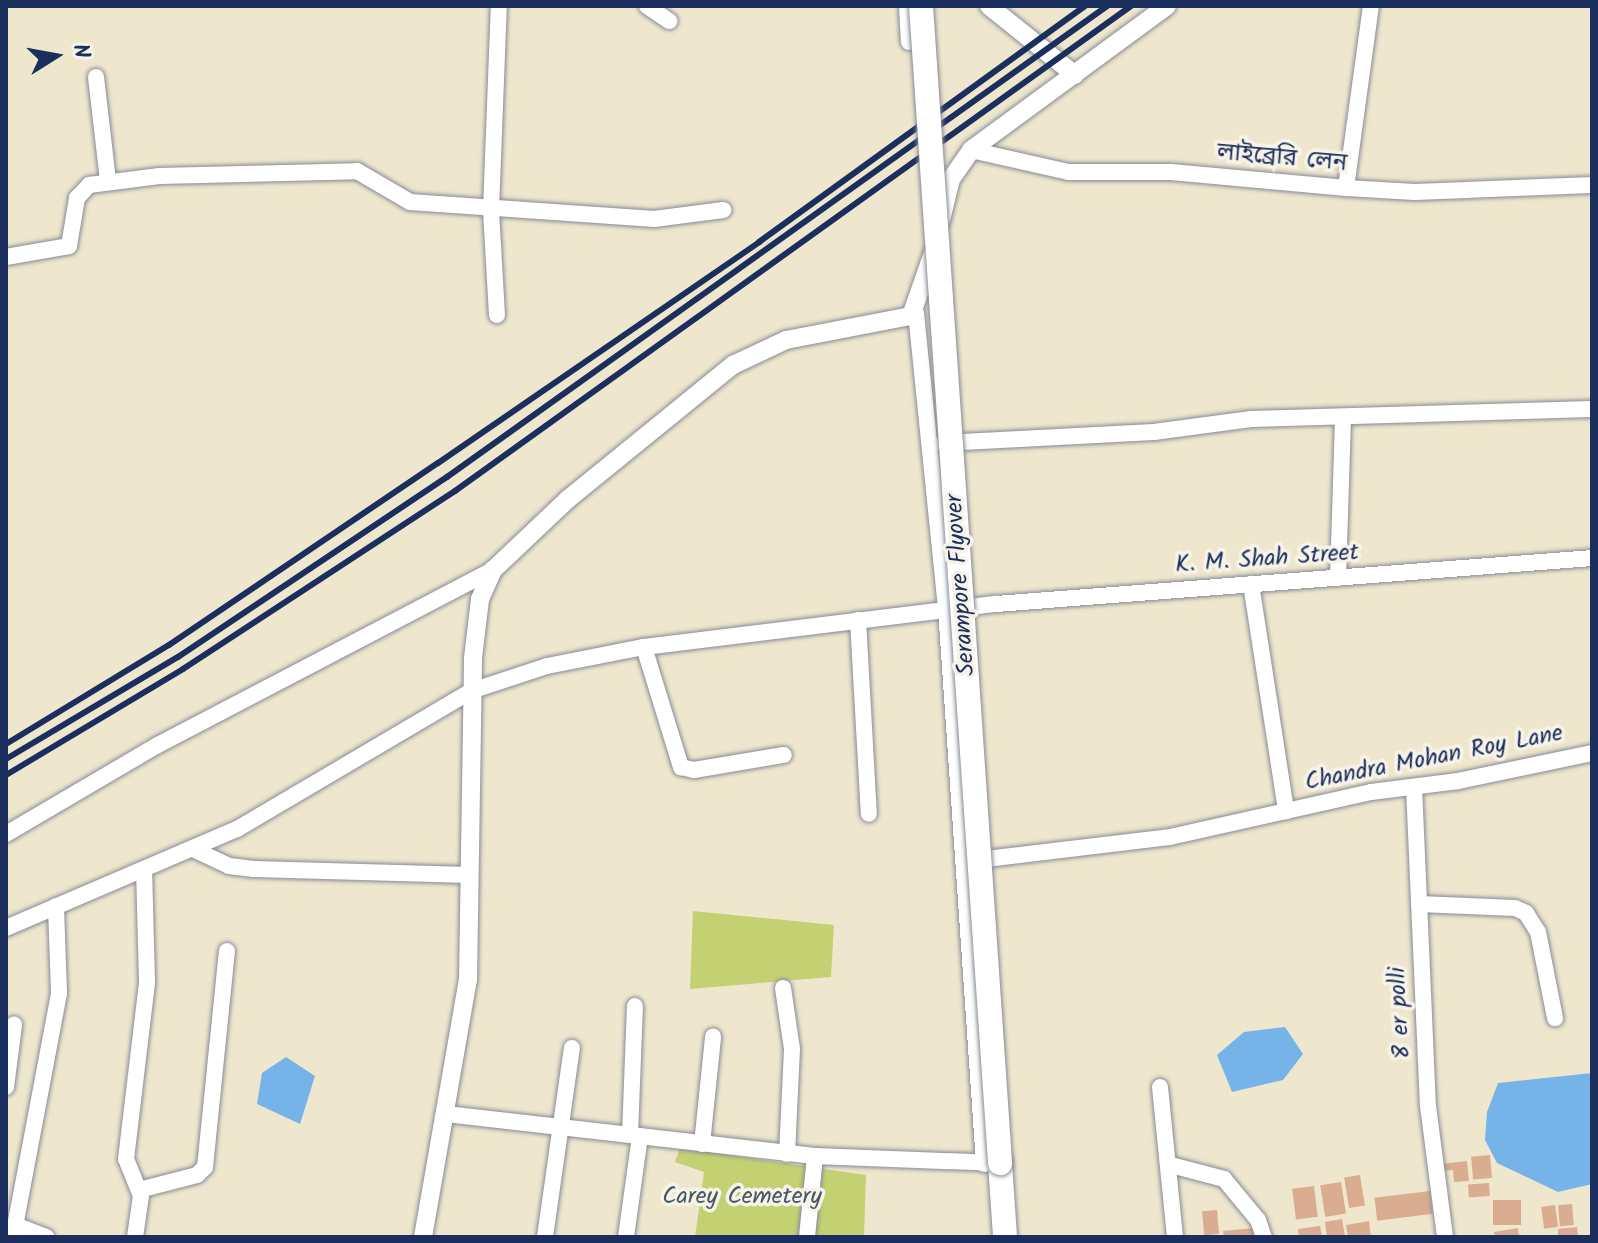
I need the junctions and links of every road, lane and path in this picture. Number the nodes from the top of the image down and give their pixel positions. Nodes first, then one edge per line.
1 (499, 6) edge
2 (647, 6) edge
3 (907, 6) edge
4 (921, 6) edge
5 (989, 6) edge
6 (1167, 6) edge
7 (1371, 6) edge
8 (669, 21) dead end
9 (909, 42) dead end
10 (1075, 75) junction
11 (96, 77) dead end
12 (971, 150) junction
13 (108, 180) junction
14 (1592, 185) edge
15 (1346, 188) junction
16 (491, 210) junction
17 (723, 210) dead end
18 (6, 257) edge
19 (916, 313) junction
20 (497, 315) dead end
21 (1592, 409) edge
22 (1343, 417) junction
23 (929, 444) junction
24 (1592, 558) edge
25 (493, 570) junction
26 (1338, 578) junction
27 (1251, 584) junction
28 (946, 609) junction
29 (858, 620) junction
30 (644, 647) junction
31 (471, 691) junction
32 (1592, 753) edge
33 (784, 755) dead end
34 (1414, 787) junction
35 (1286, 811) junction
36 (869, 814) dead end
37 (6, 834) edge
38 (193, 849) junction
39 (964, 862) junction
40 (144, 870) junction
41 (470, 875) junction
42 (1419, 904) junction
43 (56, 906) junction
44 (6, 928) edge
45 (227, 951) dead end
46 (783, 988) dead end
47 (635, 1006) dead end
48 (1555, 1018) dead end
49 (14, 1025) dead end
50 (713, 1037) dead end
51 (572, 1048) dead end
52 (6, 1087) edge
53 (1160, 1087) dead end
54 (446, 1114) junction
55 (560, 1127) junction
56 (635, 1136) junction
57 (702, 1144) junction
58 (787, 1154) junction
59 (815, 1156) junction
60 (992, 1163) junction
61 (1171, 1165) junction
62 (15, 1186) edge
63 (139, 1190) junction
64 (14, 1231) edge
65 (47, 1237) edge
66 (135, 1237) edge
67 (423, 1237) edge
68 (545, 1237) edge
69 (626, 1237) edge
70 (807, 1237) edge
71 (1005, 1237) edge
72 (1175, 1237) edge
73 (1264, 1237) edge
74 (1445, 1237) edge

1 - 16 street
2 - 8 street
3 - 9 street
4 - 60 main road, Serampore Flyover, bridge
5 - 10 street
6 - 10 street
7 - 15 street
10 - 12 street
11 - 13 street
12 - 15 street, লাইব্রেরি লেন
12 - 19 street
13 - 16 street
13 - 18 street
14 - 15 street, লাইব্রেরি লেন
16 - 17 street
16 - 20 street
19 - 23 street
19 - 25 street
21 - 22 street
22 - 23 street
22 - 26 street
23 - 28 street
24 - 26 street, K. M. Shah Street
25 - 31 street
25 - 37 street
26 - 27 street, K. M. Shah Street
27 - 28 street, K. M. Shah Street
27 - 35 street, Chandra Mohan Roy Lane
28 - 29 street, K. M. Shah Street
28 - 39 street
29 - 30 street, K. M. Shah Street
29 - 36 street
30 - 31 street, K. M. Shah Street
30 - 33 street
31 - 38 street, K. M. Shah Street
31 - 41 street
32 - 34 street, Chandra Mohan Roy Lane
34 - 35 street, Chandra Mohan Roy Lane
34 - 42 street, 8 er polli
35 - 39 street, Chandra Mohan Roy Lane
38 - 40 street, K. M. Shah Street
38 - 41 street
39 - 60 street
40 - 43 street, K. M. Shah Street
40 - 63 street
41 - 54 street
42 - 48 street
42 - 74 street, 8 er polli
43 - 44 street, K. M. Shah Street
43 - 62 street
45 - 63 street
46 - 58 street
47 - 56 street
49 - 52 street
50 - 57 street
51 - 55 street
53 - 61 street
54 - 55 street
54 - 67 street
55 - 56 street
55 - 68 street
56 - 57 street
56 - 69 street
57 - 58 street
58 - 59 street
59 - 60 street
59 - 70 street
60 - 71 main road, Serampore Flyover
61 - 72 street
61 - 73 street
62 - 64 street
63 - 66 street
64 - 65 street

